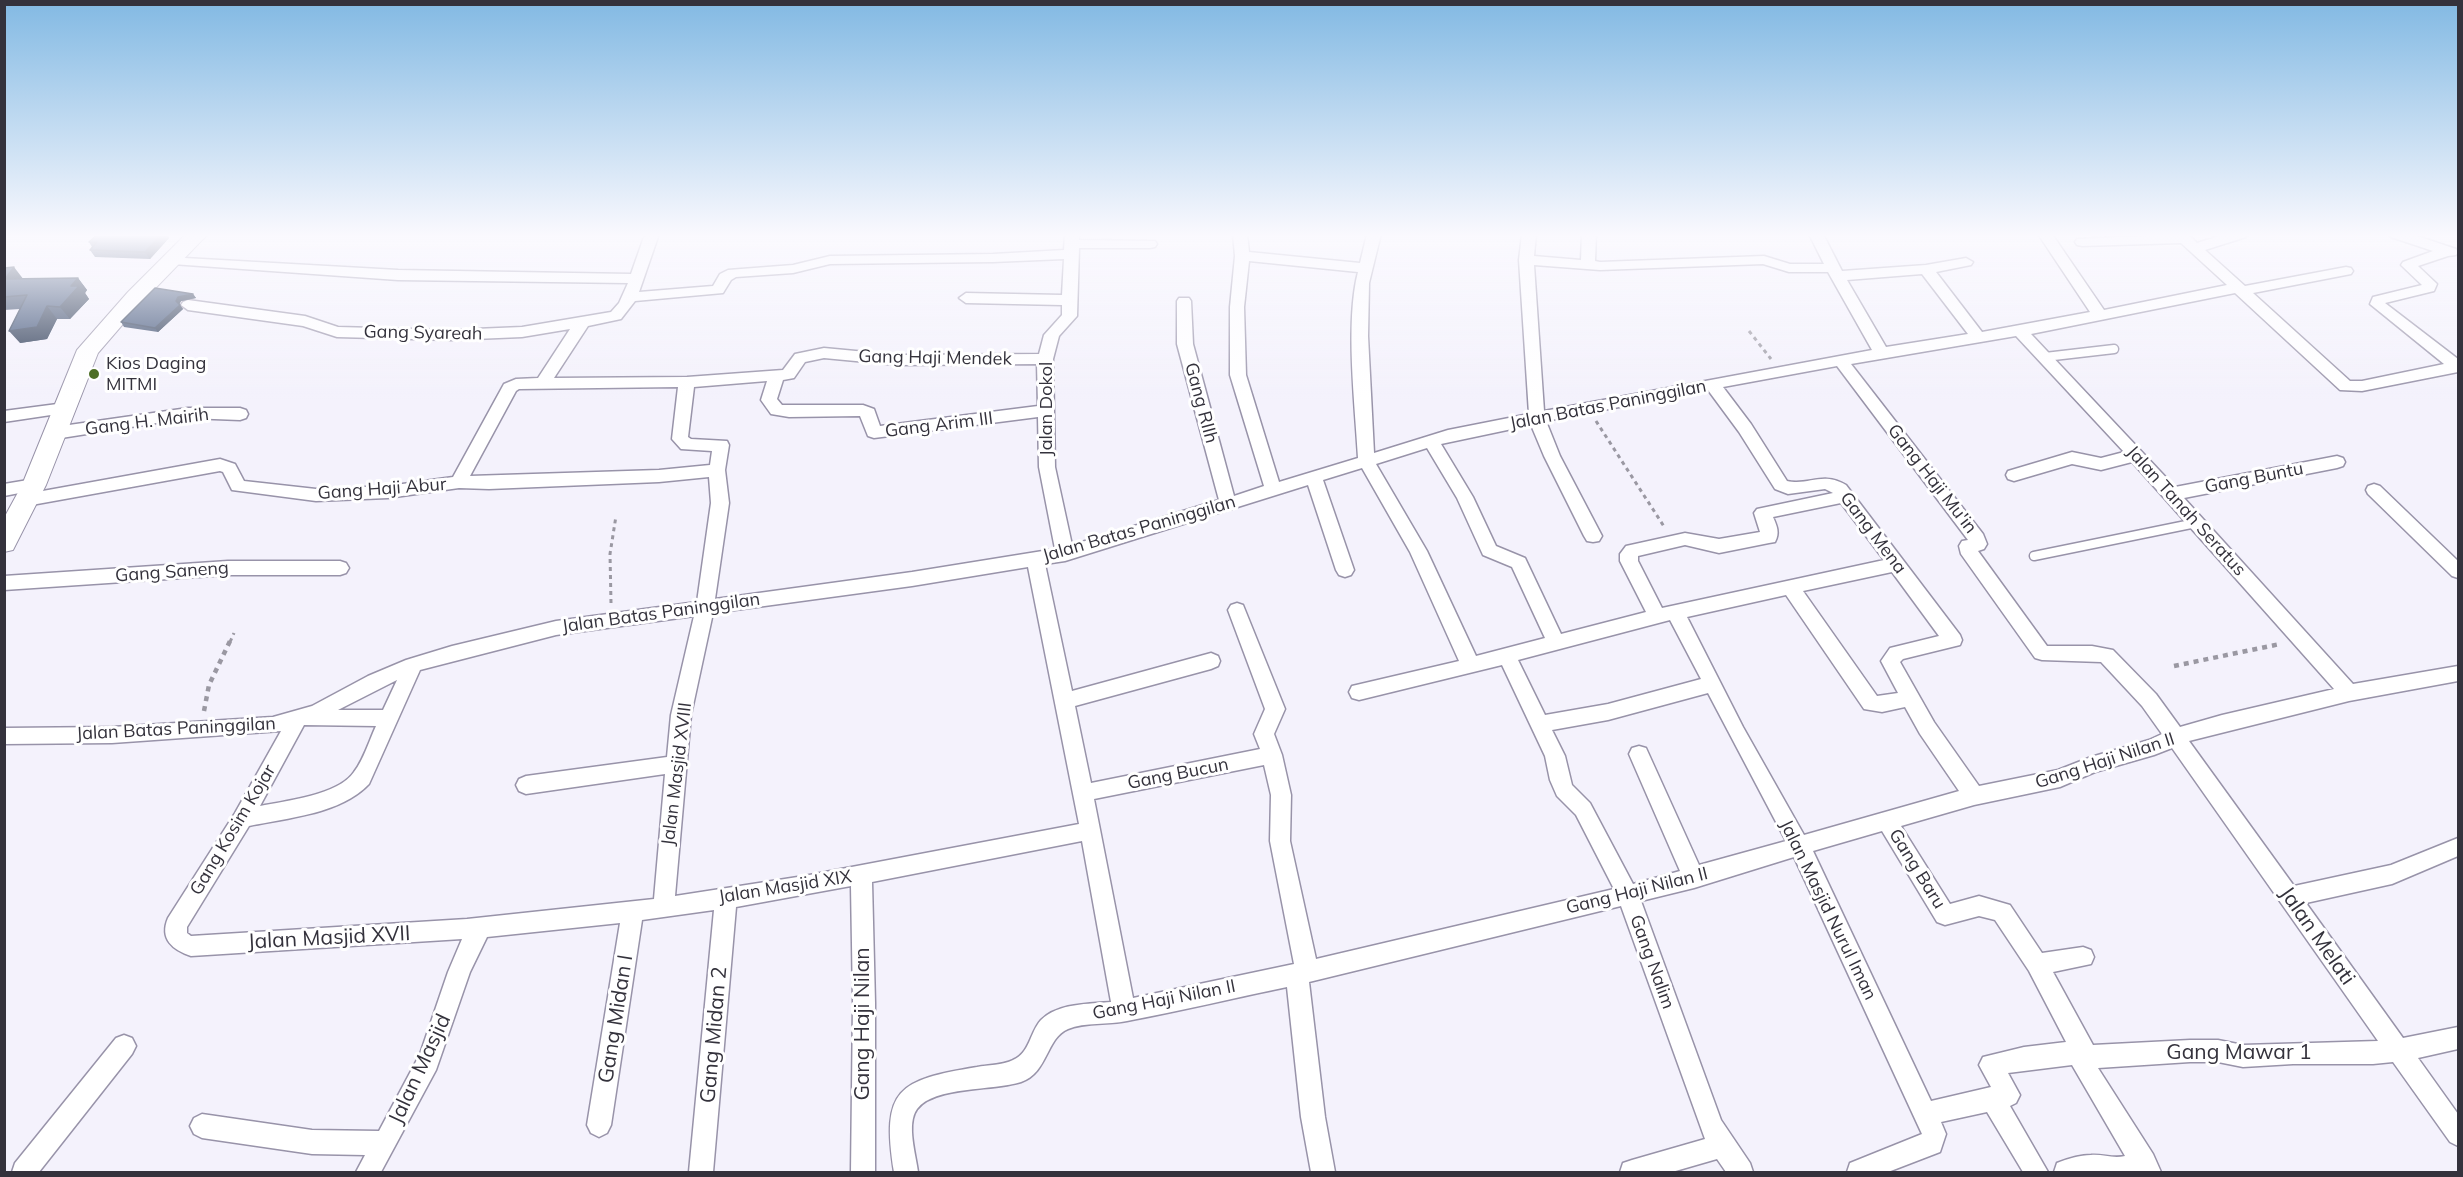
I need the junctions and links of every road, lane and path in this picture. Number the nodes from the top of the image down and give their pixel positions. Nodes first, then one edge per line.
1 (149, 289) edge
2 (633, 289) edge
3 (719, 289) edge
4 (1070, 289) edge
5 (1239, 289) edge
6 (1362, 289) edge
7 (1528, 289) edge
8 (1845, 289) edge
9 (1941, 289) edge
10 (2082, 289) edge
11 (2239, 289) joint
12 (2425, 289) edge
13 (631, 297) junction
14 (966, 298) dead end
15 (1070, 301) junction
16 (1184, 302) dead end
17 (188, 306) dead end
18 (2099, 314) junction
19 (584, 321) junction
20 (1749, 331) dead end
21 (2020, 331) junction
22 (1978, 337) junction
23 (2114, 349) dead end
24 (1882, 353) junction
25 (2045, 357) junction
26 (1045, 359) junction
27 (1841, 361) junction
28 (2458, 366) edge
29 (1780, 372) junction
30 (777, 375) junction
31 (687, 382) junction
32 (543, 384) junction
33 (1712, 384) junction
34 (65, 408) junction
35 (1587, 408) junction
36 (1046, 411) junction
37 (240, 414) dead end
38 (4, 417) edge
39 (1537, 419) junction
40 (54, 433) junction
41 (1431, 442) junction
42 (2136, 455) junction
43 (1366, 461) junction
44 (2337, 462) dead end
45 (717, 470) junction
46 (2014, 475) dead end
47 (1314, 478) junction
48 (459, 483) junction
49 (1273, 489) junction
50 (4, 490) edge
51 (2374, 490) dead end
52 (30, 492) junction
53 (2171, 494) junction
54 (1846, 496) junction
55 (1228, 504) junction
56 (616, 516) dead end
57 (2196, 523) junction
58 (1593, 536) dead end
59 (1674, 541) junction
60 (4, 543) edge
61 (1065, 554) junction
62 (2034, 556) dead end
63 (1035, 560) junction
64 (1897, 564) junction
65 (340, 568) dead end
66 (1344, 570) dead end
67 (2458, 571) edge
68 (4, 583) edge
69 (1790, 587) junction
70 (705, 608) junction
71 (1237, 610) dead end
72 (1665, 614) junction
73 (611, 619) junction
74 (234, 633) dead end
75 (2302, 640) junction
76 (1556, 643) junction
77 (2042, 653) joint
78 (1507, 656) junction
79 (1211, 661) dead end
80 (413, 665) junction
81 (1471, 666) junction
82 (2174, 666) dead end
83 (2454, 680) edge
84 (1713, 684) junction
85 (1359, 692) dead end
86 (2349, 693) junction
87 (1910, 698) junction
88 (1064, 700) junction
89 (298, 718) junction
90 (389, 718) junction
91 (1539, 724) junction
92 (201, 730) junction
93 (4, 735) edge
94 (2175, 737) junction
95 (1639, 754) dead end
96 (1272, 755) junction
97 (677, 764) junction
98 (526, 785) dead end
99 (1083, 793) junction
100 (1974, 796) junction
101 (243, 819) junction
102 (1888, 823) junction
103 (1089, 831) junction
104 (1800, 847) junction
105 (2458, 847) edge
106 (861, 874) junction
107 (1694, 878) junction
108 (1628, 895) junction
109 (726, 897) junction
110 (2290, 897) junction
111 (664, 907) junction
112 (633, 912) junction
113 (479, 930) junction
114 (179, 942) joint
115 (2083, 957) dead end
116 (2037, 964) junction
117 (1302, 972) junction
118 (1124, 1011) junction
119 (2458, 1038) edge
120 (124, 1046) dead end
121 (2397, 1049) junction
122 (2084, 1056) junction
123 (1993, 1098) junction
124 (1925, 1114) junction
125 (599, 1125) dead end
126 (202, 1126) dead end
127 (2458, 1134) edge
128 (385, 1143) junction
129 (1722, 1146) junction
130 (2146, 1168) edge
131 (24, 1173) edge
132 (368, 1173) edge
133 (701, 1173) edge
134 (862, 1173) edge
135 (906, 1173) edge
136 (1323, 1173) edge
137 (1632, 1173) edge
138 (1741, 1173) edge
139 (1859, 1173) edge
140 (2036, 1173) edge
141 (2066, 1173) edge

1 - 34 main road
2 - 13 street
3 - 13 street
4 - 15 street, Jalan Dokol
5 - 49 street
6 - 43 street
7 - 39 street
8 - 24 street
9 - 22 street
10 - 18 street
11 - 18 street, Jalan Batas Paninggilan
11 - 28 street
12 - 28 street
13 - 19 street, Gang Syareah
14 - 15 street
15 - 26 street, Jalan Dokol
16 - 55 street, Gang RIIh
17 - 19 street, Gang Syareah
18 - 21 street, Jalan Batas Paninggilan
19 - 32 street
20 - 29 path
21 - 22 street, Jalan Batas Paninggilan
21 - 25 street, Jalan Tanah Seratus
22 - 24 street, Jalan Batas Paninggilan
23 - 25 lane
24 - 27 street, Jalan Batas Paninggilan
25 - 42 street, Jalan Tanah Seratus
26 - 30 street, Gang Haji Mendek
26 - 36 street, Jalan Dokol
27 - 29 street, Jalan Batas Paninggilan
27 - 77 street, Gang Haji Mu'in
29 - 33 street, Jalan Batas Paninggilan
30 - 31 street
30 - 36 street, Gang Arim III
31 - 32 street
31 - 45 street, Jalan Masjid XVIII
32 - 48 street
33 - 35 street, Jalan Batas Paninggilan
33 - 54 street, Gang Mena
34 - 38 street
34 - 40 main road
35 - 39 street, Jalan Batas Paninggilan
35 - 59 path
36 - 61 street, Jalan Dokol
37 - 40 street, Gang H. Mairih
39 - 41 street, Jalan Batas Paninggilan
39 - 58 street
40 - 52 main road
41 - 43 street, Jalan Batas Paninggilan
41 - 76 street
42 - 46 street
42 - 53 street, Jalan Tanah Seratus
43 - 47 street, Jalan Batas Paninggilan
43 - 81 street
44 - 53 street, Gang Buntu
45 - 48 street, Gang Haji Abur
45 - 70 street, Jalan Masjid XVIII
47 - 49 street, Jalan Batas Paninggilan
47 - 66 street
48 - 52 street, Gang Haji Abur
49 - 55 street, Jalan Batas Paninggilan
50 - 52 street
51 - 67 street
52 - 60 main road
53 - 57 street, Jalan Tanah Seratus
54 - 59 street
54 - 64 street, Gang Mena
55 - 61 street, Jalan Batas Paninggilan
56 - 73 path
57 - 62 lane
57 - 75 street, Jalan Tanah Seratus
59 - 72 street, Jalan Masjid Nurul Iman
61 - 63 street, Jalan Batas Paninggilan
63 - 70 street, Jalan Batas Paninggilan
63 - 88 street
64 - 69 street
64 - 87 street, Gang Mena
65 - 68 street, Gang Saneng
69 - 72 street
69 - 87 street
70 - 73 street, Jalan Batas Paninggilan
70 - 97 street, Jalan Masjid XVIII
71 - 96 street
72 - 76 street
72 - 84 street, Jalan Masjid Nurul Iman
73 - 80 street, Jalan Batas Paninggilan
74 - 92 path
75 - 82 path
75 - 86 street, Jalan Tanah Seratus
76 - 78 street
77 - 94 street, Jalan Melati
78 - 81 street
78 - 91 street, Gang Nalim
79 - 88 street
80 - 89 street, Jalan Batas Paninggilan
80 - 90 street
81 - 85 street
83 - 86 street, Gang Haji Nilan II
84 - 91 street
84 - 104 street, Jalan Masjid Nurul Iman
86 - 94 street, Gang Haji Nilan II
87 - 100 street
88 - 99 street
89 - 90 street
89 - 92 street, Jalan Batas Paninggilan
89 - 101 street, Gang Kosim Kojar
90 - 101 street
91 - 108 street, Gang Nalim
92 - 93 street, Jalan Batas Paninggilan
94 - 100 street, Gang Haji Nilan II
94 - 110 street, Jalan Melati
95 - 107 street
96 - 99 street, Gang Bucun
96 - 117 street
97 - 98 street
97 - 111 street, Jalan Masjid XVIII
99 - 103 street
100 - 102 street, Gang Haji Nilan II
101 - 114 street, Gang Kosim Kojar
102 - 104 street, Gang Haji Nilan II
102 - 116 street, Gang Baru
103 - 106 street, Jalan Masjid XIX
103 - 118 street
104 - 107 street, Gang Haji Nilan II
104 - 124 street, Jalan Masjid Nurul Iman
105 - 110 street
106 - 109 street, Jalan Masjid XIX
106 - 134 street, Gang Haji Nilan
107 - 108 street, Gang Haji Nilan II
108 - 117 street, Gang Haji Nilan II
108 - 129 street, Gang Nalim
109 - 111 street, Jalan Masjid XIX
109 - 133 street, Gang Midan 2
110 - 121 street, Jalan Melati
111 - 112 street, Jalan Masjid XIX
112 - 113 street, Jalan Masjid XIX
112 - 125 street, Gang Midan I
113 - 114 street, Jalan Masjid XVII
113 - 128 street, Jalan Masjid
115 - 116 street
116 - 122 street
117 - 118 street, Gang Haji Nilan II
117 - 136 street
118 - 135 street, Gang Haji Nilan II
119 - 121 street, Gang Mawar 1
120 - 131 street
121 - 122 street, Gang Mawar 1
121 - 127 street, Jalan Melati
122 - 123 street, Gang Mawar 1
122 - 130 street
123 - 124 street
123 - 140 street
124 - 139 street, Jalan Masjid Nurul Iman
126 - 128 street
128 - 132 street, Jalan Masjid
129 - 137 street
129 - 138 street, Gang Nalim
130 - 141 street

